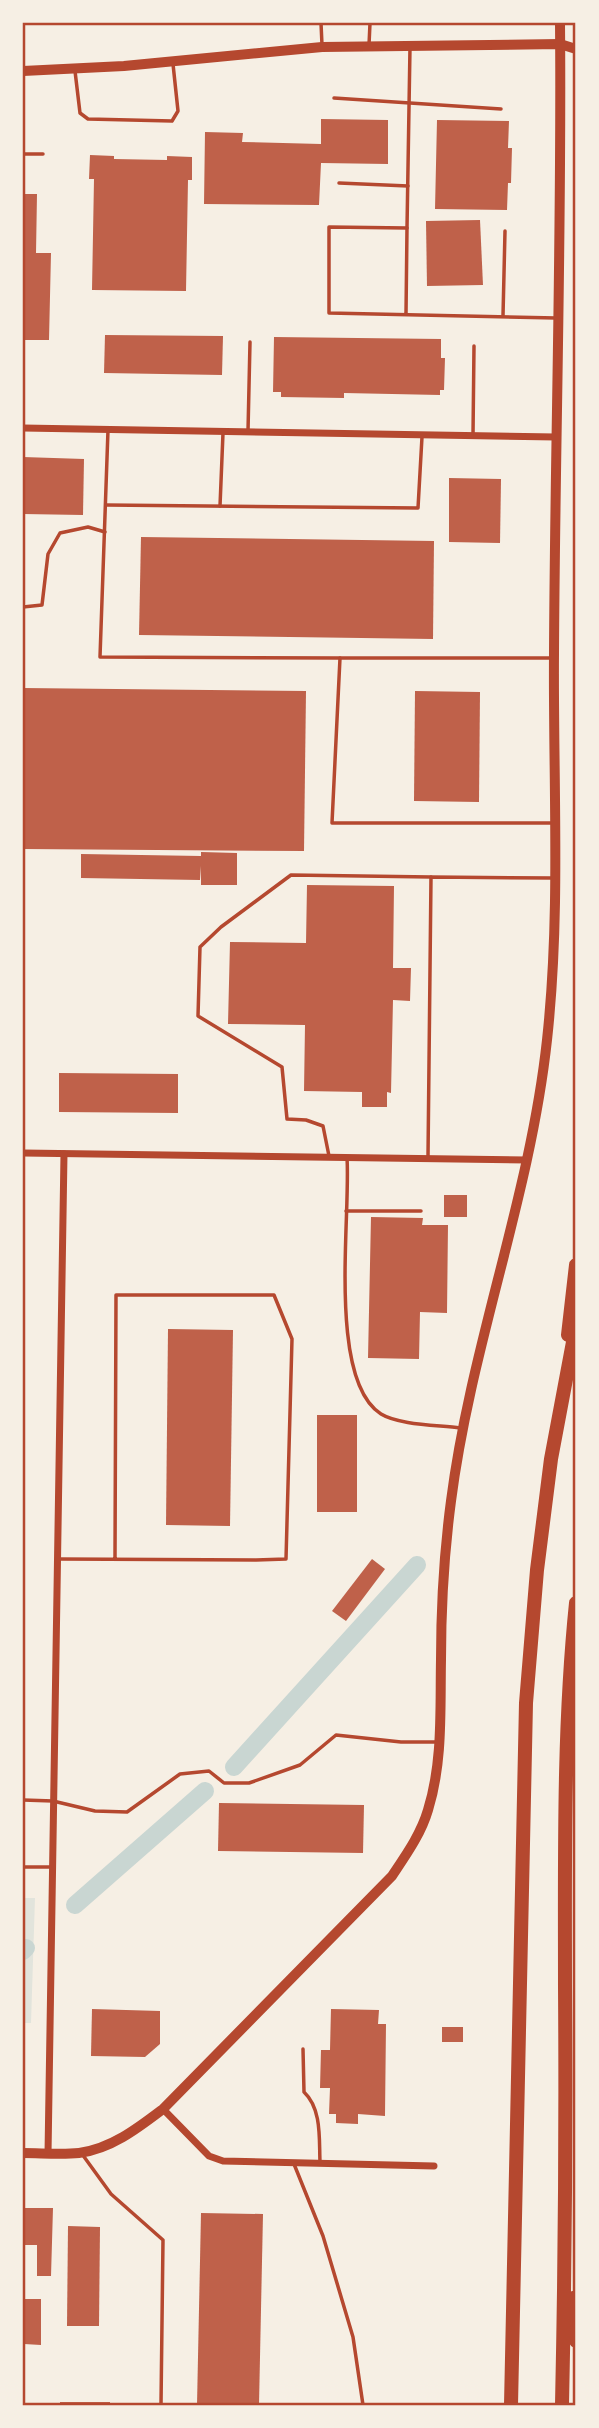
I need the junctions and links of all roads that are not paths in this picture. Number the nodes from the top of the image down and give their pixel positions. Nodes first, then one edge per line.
1 (321, 23) edge
2 (370, 23) edge
3 (560, 23) edge
4 (576, 37) edge
5 (560, 44) junction
6 (369, 45) junction
7 (410, 45) junction
8 (322, 47) junction
9 (576, 49) edge
10 (173, 62) junction
11 (74, 69) junction
12 (23, 71) edge
13 (334, 98) dead end
14 (410, 103) junction
15 (500, 109) dead end
16 (23, 154) edge
17 (43, 154) dead end
18 (339, 183) dead end
19 (408, 186) junction
20 (407, 228) junction
21 (505, 231) dead end
22 (406, 314) junction
23 (503, 316) junction
24 (558, 318) junction
25 (250, 342) dead end
26 (474, 346) dead end
27 (23, 428) edge
28 (108, 429) junction
29 (223, 431) junction
30 (248, 431) junction
31 (422, 435) junction
32 (473, 435) junction
33 (556, 437) junction
34 (106, 505) junction
35 (220, 506) junction
36 (104, 532) junction
37 (23, 607) edge
38 (340, 658) junction
39 (554, 658) junction
40 (555, 823) junction
41 (431, 877) junction
42 (555, 878) junction
43 (23, 1153) edge
44 (64, 1154) junction
45 (329, 1157) junction
46 (347, 1157) junction
47 (428, 1159) junction
48 (527, 1160) junction
49 (346, 1211) junction
50 (421, 1211) dead end
51 (576, 1265) edge
52 (576, 1326) edge
53 (559, 1406) junction
54 (462, 1429) junction
55 (57, 1559) junction
56 (115, 1559) junction
57 (576, 1604) edge
58 (576, 1728) edge
59 (440, 1742) junction
60 (23, 1800) edge
61 (54, 1801) junction
62 (23, 1867) edge
63 (52, 1867) junction
64 (565, 1873) junction
65 (303, 2049) dead end
66 (163, 2109) junction
67 (23, 2153) edge
68 (80, 2153) junction
69 (48, 2154) junction
70 (294, 2164) junction
71 (320, 2164) junction
72 (434, 2166) dead end
73 (566, 2216) junction
74 (576, 2342) edge
75 (161, 2405) edge
76 (363, 2405) edge
77 (511, 2405) edge
78 (562, 2405) edge

1 - 8 lane
2 - 6 lane
3 - 5 street
4 - 5 main road
5 - 7 main road
5 - 9 main road
5 - 24 street
6 - 7 main road
6 - 8 main road
7 - 14 lane
8 - 10 main road
10 - 11 main road
10 - 11 lane
11 - 12 main road
13 - 14 lane
14 - 15 lane
14 - 19 lane
16 - 17 lane
18 - 19 lane
19 - 20 lane
20 - 22 lane
20 - 22 lane
21 - 23 lane
22 - 23 lane
23 - 24 lane
24 - 33 street
25 - 30 lane
26 - 32 lane
27 - 28 street
28 - 29 street
28 - 34 lane
29 - 30 street
29 - 35 lane
30 - 31 street
31 - 32 street
31 - 35 lane
32 - 33 street
33 - 39 street
34 - 35 lane
34 - 36 lane
36 - 37 lane
36 - 38 lane
38 - 39 lane
38 - 40 lane
39 - 40 street
40 - 42 street
41 - 42 lane
41 - 45 lane
41 - 47 lane
42 - 48 street
43 - 44 street
44 - 45 street
44 - 55 street
45 - 46 street
46 - 47 street
46 - 49 lane
47 - 48 street
48 - 54 street
49 - 50 lane
49 - 54 lane
51 - 53 highway
52 - 53 highway
53 - 77 highway
54 - 59 street
55 - 56 lane
55 - 61 street
56 - 56 lane
57 - 64 highway
58 - 64 highway
59 - 61 lane
59 - 66 street
60 - 61 lane
61 - 63 street
62 - 63 lane
63 - 69 street
64 - 73 highway
65 - 71 lane
66 - 68 street
66 - 70 street
67 - 69 street
68 - 69 street
68 - 75 lane
70 - 71 street
70 - 76 lane
71 - 72 street
73 - 74 highway
73 - 78 highway

